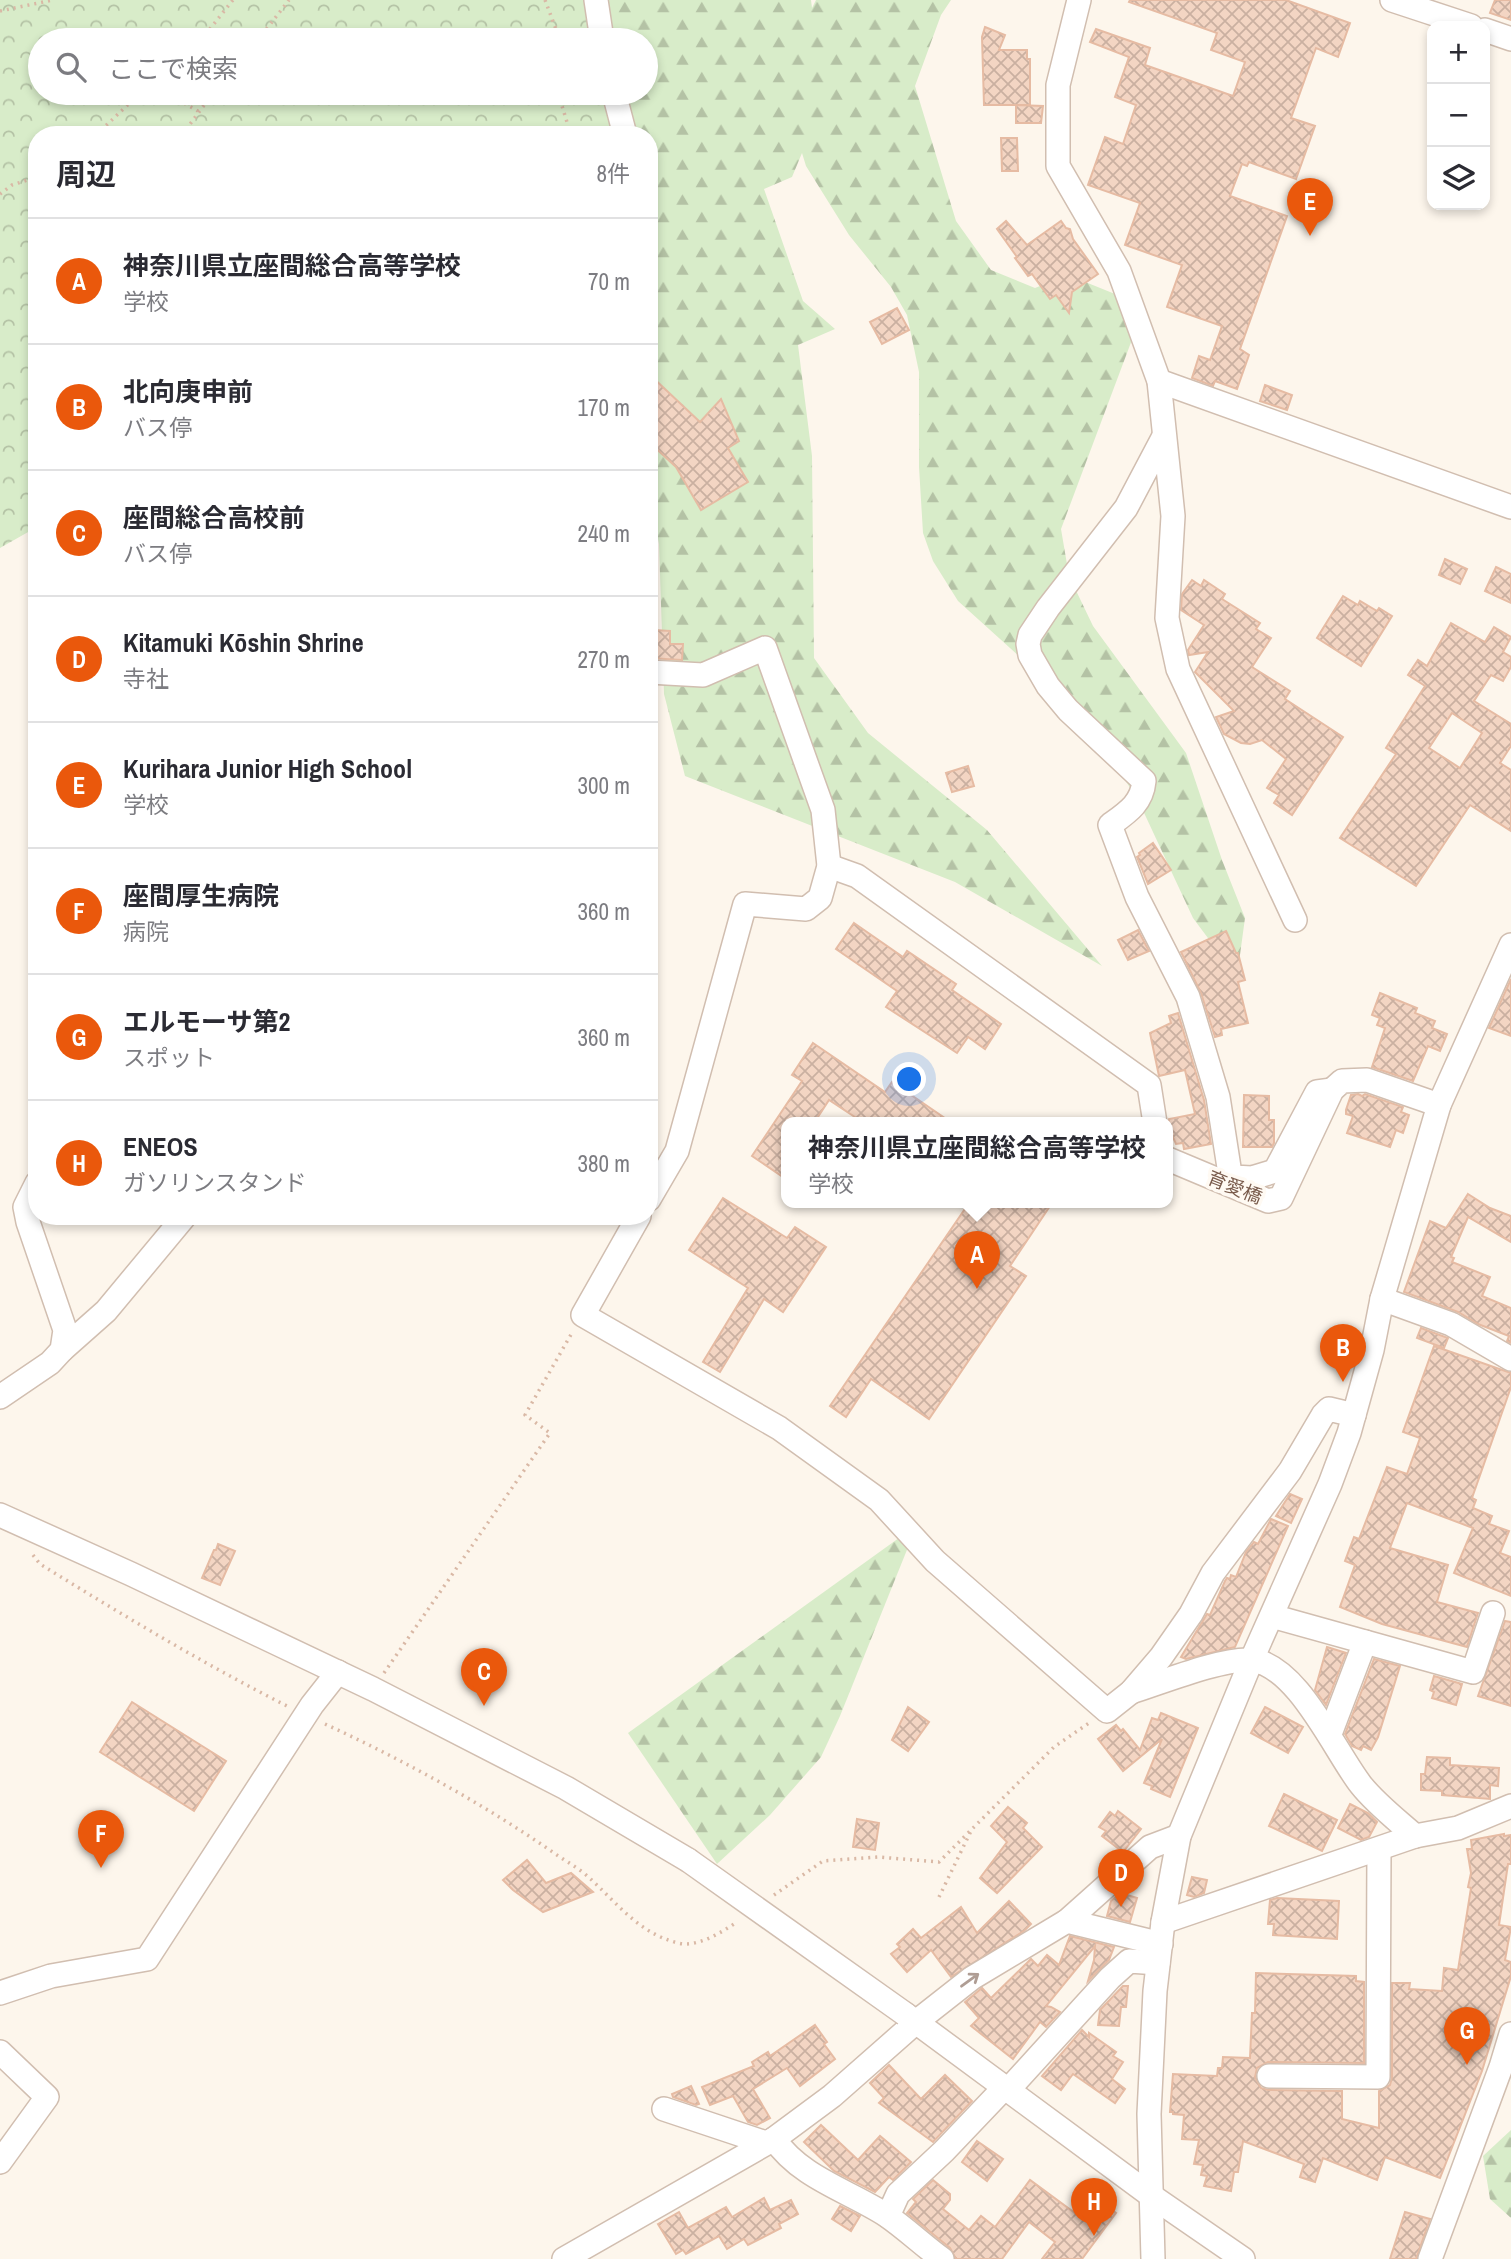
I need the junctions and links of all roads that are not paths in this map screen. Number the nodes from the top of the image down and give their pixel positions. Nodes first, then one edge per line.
1 (596, 0) edge
2 (1079, 0) edge
3 (1392, 0) edge
4 (1423, 5) edge
5 (1460, 21) edge
6 (600, 28) edge
7 (1490, 32) edge
8 (1511, 38) edge
9 (617, 105) edge
10 (623, 126) edge
11 (1159, 381) junction
12 (1164, 436) junction
13 (1511, 507) edge
14 (658, 672) edge
15 (829, 866) junction
16 (1295, 920) dead end
17 (1511, 945) edge
18 (1329, 1096) junction
19 (1439, 1105) junction
20 (1154, 1117) edge
21 (1173, 1161) edge
22 (658, 1183) edge
23 (28, 1200) edge
24 (28, 1222) edge
25 (29, 1225) edge
26 (178, 1225) edge
27 (634, 1225) edge
28 (1382, 1299) junction
29 (62, 1350) junction
30 (1511, 1359) edge
31 (0, 1397) edge
32 (1354, 1415) junction
33 (0, 1515) edge
34 (1493, 1613) dead end
35 (1272, 1616) junction
36 (1365, 1642) junction
37 (1252, 1660) junction
38 (338, 1672) junction
39 (1131, 1692) junction
40 (1330, 1734) junction
41 (1511, 1806) edge
42 (1179, 1836) junction
43 (1415, 1836) junction
44 (1379, 1849) junction
45 (1067, 1921) junction
46 (1161, 1943) junction
47 (0, 1993) edge
48 (911, 2018) junction
49 (1511, 2034) edge
50 (0, 2052) edge
51 (1269, 2076) dead end
52 (1006, 2089) junction
53 (664, 2109) dead end
54 (770, 2141) junction
55 (0, 2162) edge
56 (1153, 2197) junction
57 (888, 2216) junction
58 (564, 2259) edge
59 (942, 2259) edge
60 (1153, 2259) edge
61 (1243, 2259) edge
62 (1430, 2259) edge

1 - 6 street
2 - 11 street
3 - 4 street
4 - 5 street
7 - 8 street
9 - 10 street
11 - 12 street
11 - 13 street
12 - 16 street
12 - 18 street
14 - 15 street
15 - 20 street
15 - 22 street
17 - 19 street
18 - 19 street
18 - 21 street, 育愛橋
19 - 28 street
23 - 24 street
25 - 29 street
26 - 29 street
27 - 39 street
28 - 30 street
28 - 32 street
29 - 31 street
32 - 35 street
32 - 39 street
33 - 38 street
34 - 36 street
35 - 36 street
35 - 37 street
36 - 40 street
37 - 39 street
37 - 40 street
37 - 42 street
38 - 47 street
38 - 48 street, bridge
40 - 43 street
41 - 43 street
42 - 45 street
42 - 46 street
43 - 44 street
44 - 46 street
44 - 51 street
45 - 46 street
48 -> 45 street
46 - 52 street
46 - 56 street
48 - 52 street
48 - 54 street
49 - 62 street
50 - 55 street
52 - 56 street
52 - 57 street
53 - 54 street
54 - 57 street
54 - 58 street
56 - 60 street
56 - 61 street
57 - 59 street

